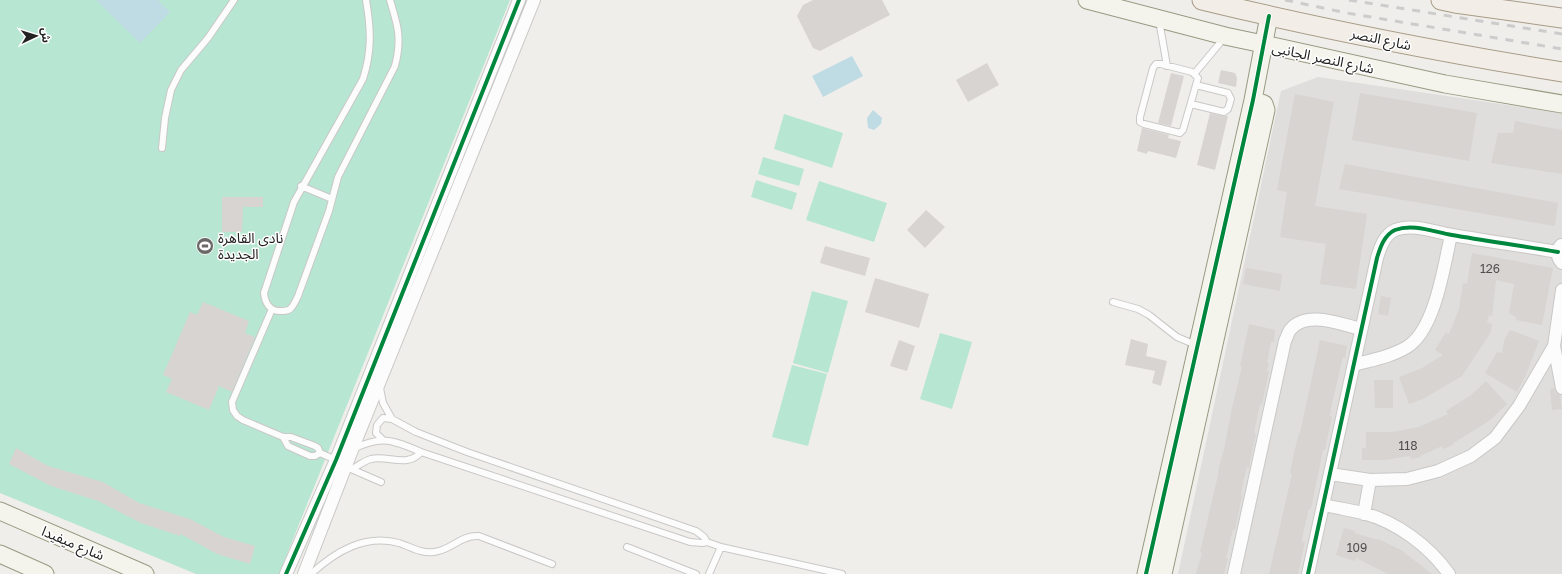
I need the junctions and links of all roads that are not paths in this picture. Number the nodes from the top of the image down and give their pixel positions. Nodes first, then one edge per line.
1 (234, 0) edge
2 (366, 0) edge
3 (390, 0) edge
4 (519, 0) edge
5 (534, 0) edge
6 (1087, 0) edge
7 (1202, 0) edge
8 (1441, 0) edge
9 (1268, 16) junction
10 (1562, 18) edge
11 (1159, 19) junction
12 (1225, 36) junction
13 (1263, 44) junction
14 (1167, 66) junction
15 (1562, 72) edge
16 (1195, 73) junction
17 (1196, 85) junction
18 (1252, 100) junction
19 (1191, 104) junction
20 (1562, 104) edge
21 (162, 148) dead end
22 (302, 186) junction
23 (332, 199) junction
24 (1451, 235) junction
25 (1560, 248) edge
26 (1562, 264) edge
27 (1562, 290) edge
28 (1113, 302) dead end
29 (272, 309) junction
30 (1361, 328) junction
31 (1198, 345) junction
32 (1554, 346) junction
33 (1354, 365) junction
34 (382, 376) junction
35 (1562, 388) edge
36 (392, 419) junction
37 (283, 438) junction
38 (383, 440) junction
39 (352, 450) junction
40 (421, 452) junction
41 (320, 453) junction
42 (345, 465) junction
43 (1330, 474) junction
44 (1370, 480) junction
45 (381, 482) dead end
46 (1324, 505) junction
47 (0, 511) edge
48 (1364, 514) junction
49 (707, 542) junction
50 (627, 546) dead end
51 (721, 547) junction
52 (0, 554) edge
53 (552, 564) dead end
54 (45, 574) edge
55 (146, 574) edge
56 (286, 574) edge
57 (304, 574) edge
58 (311, 574) edge
59 (696, 574) edge
60 (709, 574) edge
61 (842, 574) edge
62 (1146, 574) edge
63 (1163, 574) edge
64 (1234, 574) edge
65 (1308, 574) edge
66 (1449, 574) edge

1 - 21 lane
2 - 22 lane
3 - 23 lane
4 - 42 street
5 - 34 street
6 - 11 street, شارع النصر الجانبى
7 - 9 main road, شارع النصر
8 - 10 main road
9 - 13 street
9 - 15 main road, شارع النصر
11 - 12 street, شارع النصر الجانبى
11 - 14 lane
12 - 13 street, شارع النصر الجانبى
12 - 16 lane
13 - 18 street
13 - 20 street, شارع النصر الجانبى
14 - 16 lane
14 - 19 lane
16 - 17 lane
17 - 19 lane
17 - 19 lane
18 - 31 street
18 - 63 street
22 - 23 lane
22 - 29 lane
23 - 29 lane
24 - 25 street
24 - 30 street
24 - 33 street
25 - 26 street
27 - 32 street
28 - 31 lane
29 - 37 lane
30 - 33 street
30 - 64 street
31 - 62 street
32 - 35 street
32 - 44 street
33 - 43 street
34 - 36 lane
34 - 39 street
36 - 38 lane
36 - 49 lane
37 - 41 lane
37 - 41 lane
38 - 39 lane
38 - 40 lane
39 - 42 street
40 - 42 lane
40 - 49 lane
41 - 42 lane
42 - 45 lane
42 - 56 street
42 - 57 street
43 - 44 street
43 - 46 street
44 - 48 street
46 - 48 street
46 - 65 street
47 - 55 street, شارع ميفيدا
48 - 66 street
49 - 51 lane
50 - 59 lane
51 - 60 lane
51 - 61 lane
52 - 54 street
53 - 58 lane

